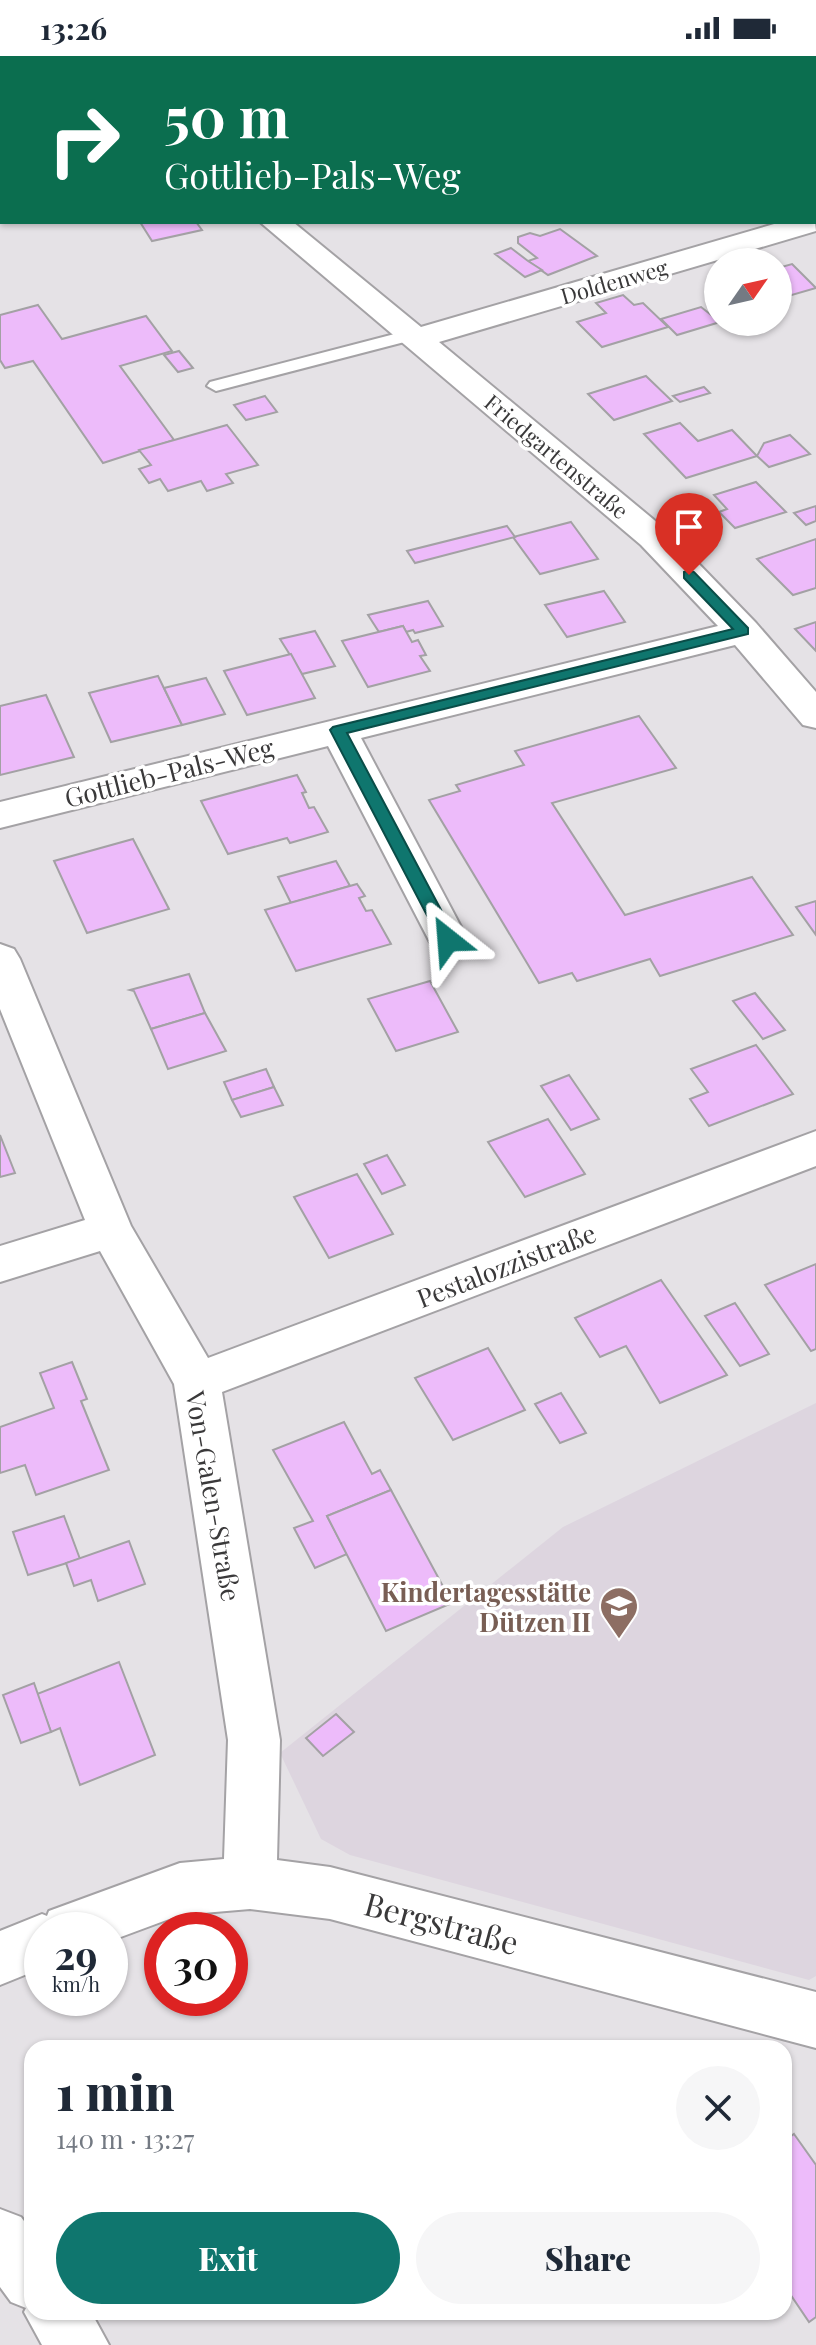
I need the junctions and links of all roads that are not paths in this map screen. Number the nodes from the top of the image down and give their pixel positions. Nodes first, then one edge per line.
1 (277, 224) edge
2 (807, 224) edge
3 (412, 337) junction
4 (216, 386) dead end
5 (743, 631) junction
6 (816, 716) edge
7 (338, 730) junction
8 (0, 815) edge
9 (448, 940) dead end
10 (0, 959) edge
11 (816, 1148) edge
12 (111, 1230) junction
13 (0, 1264) edge
14 (197, 1382) junction
15 (250, 1883) junction
16 (117, 1912) edge
17 (24, 1948) edge
18 (0, 1958) edge
19 (816, 2020) edge
20 (0, 2238) edge
21 (24, 2270) edge
22 (60, 2320) edge
23 (79, 2345) edge

1 - 3 street, Friedgartenstraße
2 - 3 street, Doldenweg
3 - 4 lane
3 - 5 street, Friedgartenstraße
5 - 6 street, Friedgartenstraße
5 - 7 street, Gottlieb-Pals-Weg
7 - 8 street, Gottlieb-Pals-Weg
7 - 9 street
10 - 12 street, Von-Galen-Straße
11 - 14 street, Pestalozzistraße
12 - 13 street
12 - 14 street, Von-Galen-Straße
14 - 15 street, Von-Galen-Straße
15 - 16 street, Bergstraße
15 - 19 street, Bergstraße
17 - 18 street
20 - 21 street
22 - 23 street

